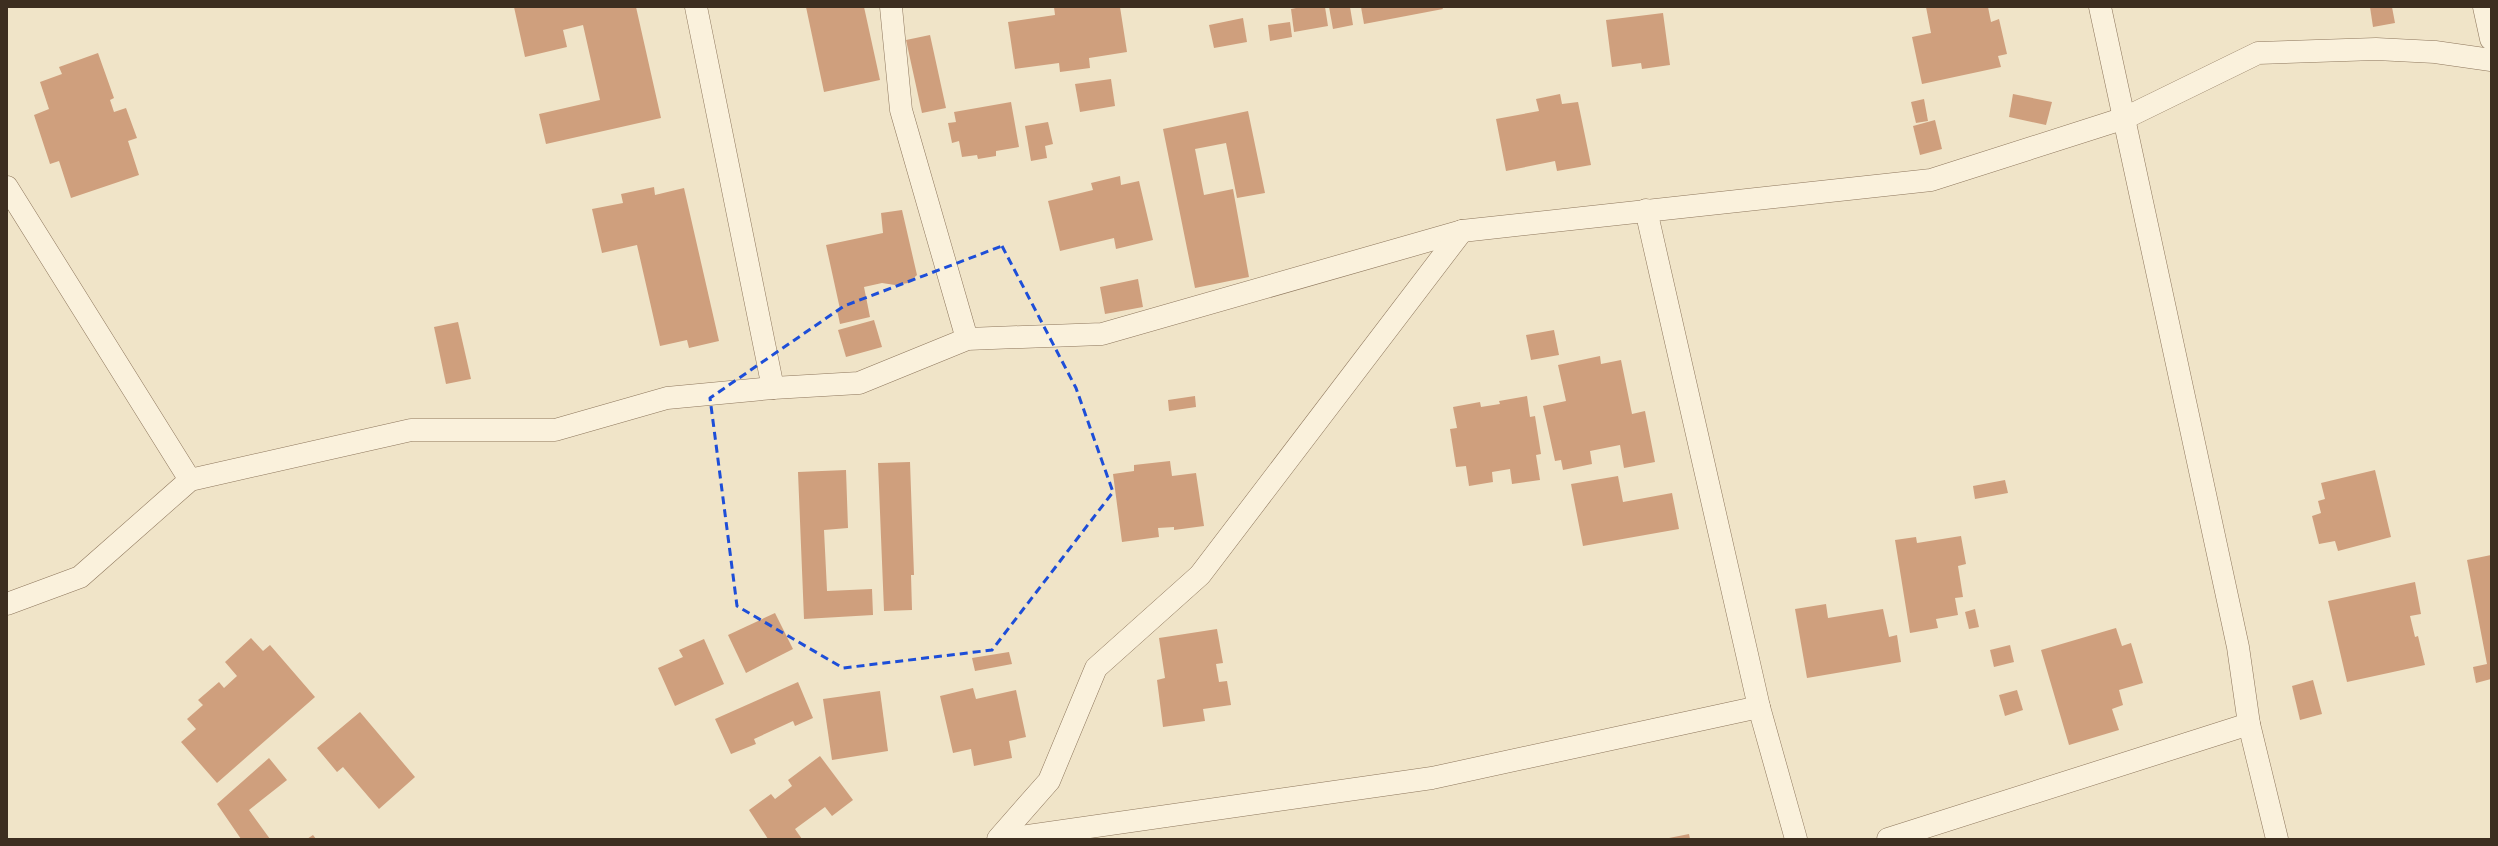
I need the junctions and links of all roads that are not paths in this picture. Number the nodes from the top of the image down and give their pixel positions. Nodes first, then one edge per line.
1 (696, 7) edge
2 (891, 7) edge
3 (2100, 7) edge
4 (2484, 7) edge
5 (2491, 39) edge
6 (2491, 60) edge
7 (2125, 118) junction
8 (7, 187) edge
9 (1646, 210) junction
10 (1462, 231) junction
11 (967, 339) junction
12 (774, 388) junction
13 (190, 480) junction
14 (7, 604) edge
15 (1759, 707) junction
16 (2249, 724) junction
17 (998, 839) edge
18 (1006, 839) edge
19 (1796, 839) edge
20 (1888, 839) edge
21 (2276, 839) edge

1 - 12 street
2 - 11 street
3 - 7 street
4 - 5 street
6 - 7 street
7 - 9 street
7 - 16 street
8 - 13 street
9 - 10 street
9 - 15 street
10 - 11 street
10 - 17 street
11 - 12 street
12 - 13 street
13 - 14 street
15 - 18 street
15 - 19 street
16 - 20 street
16 - 21 street

